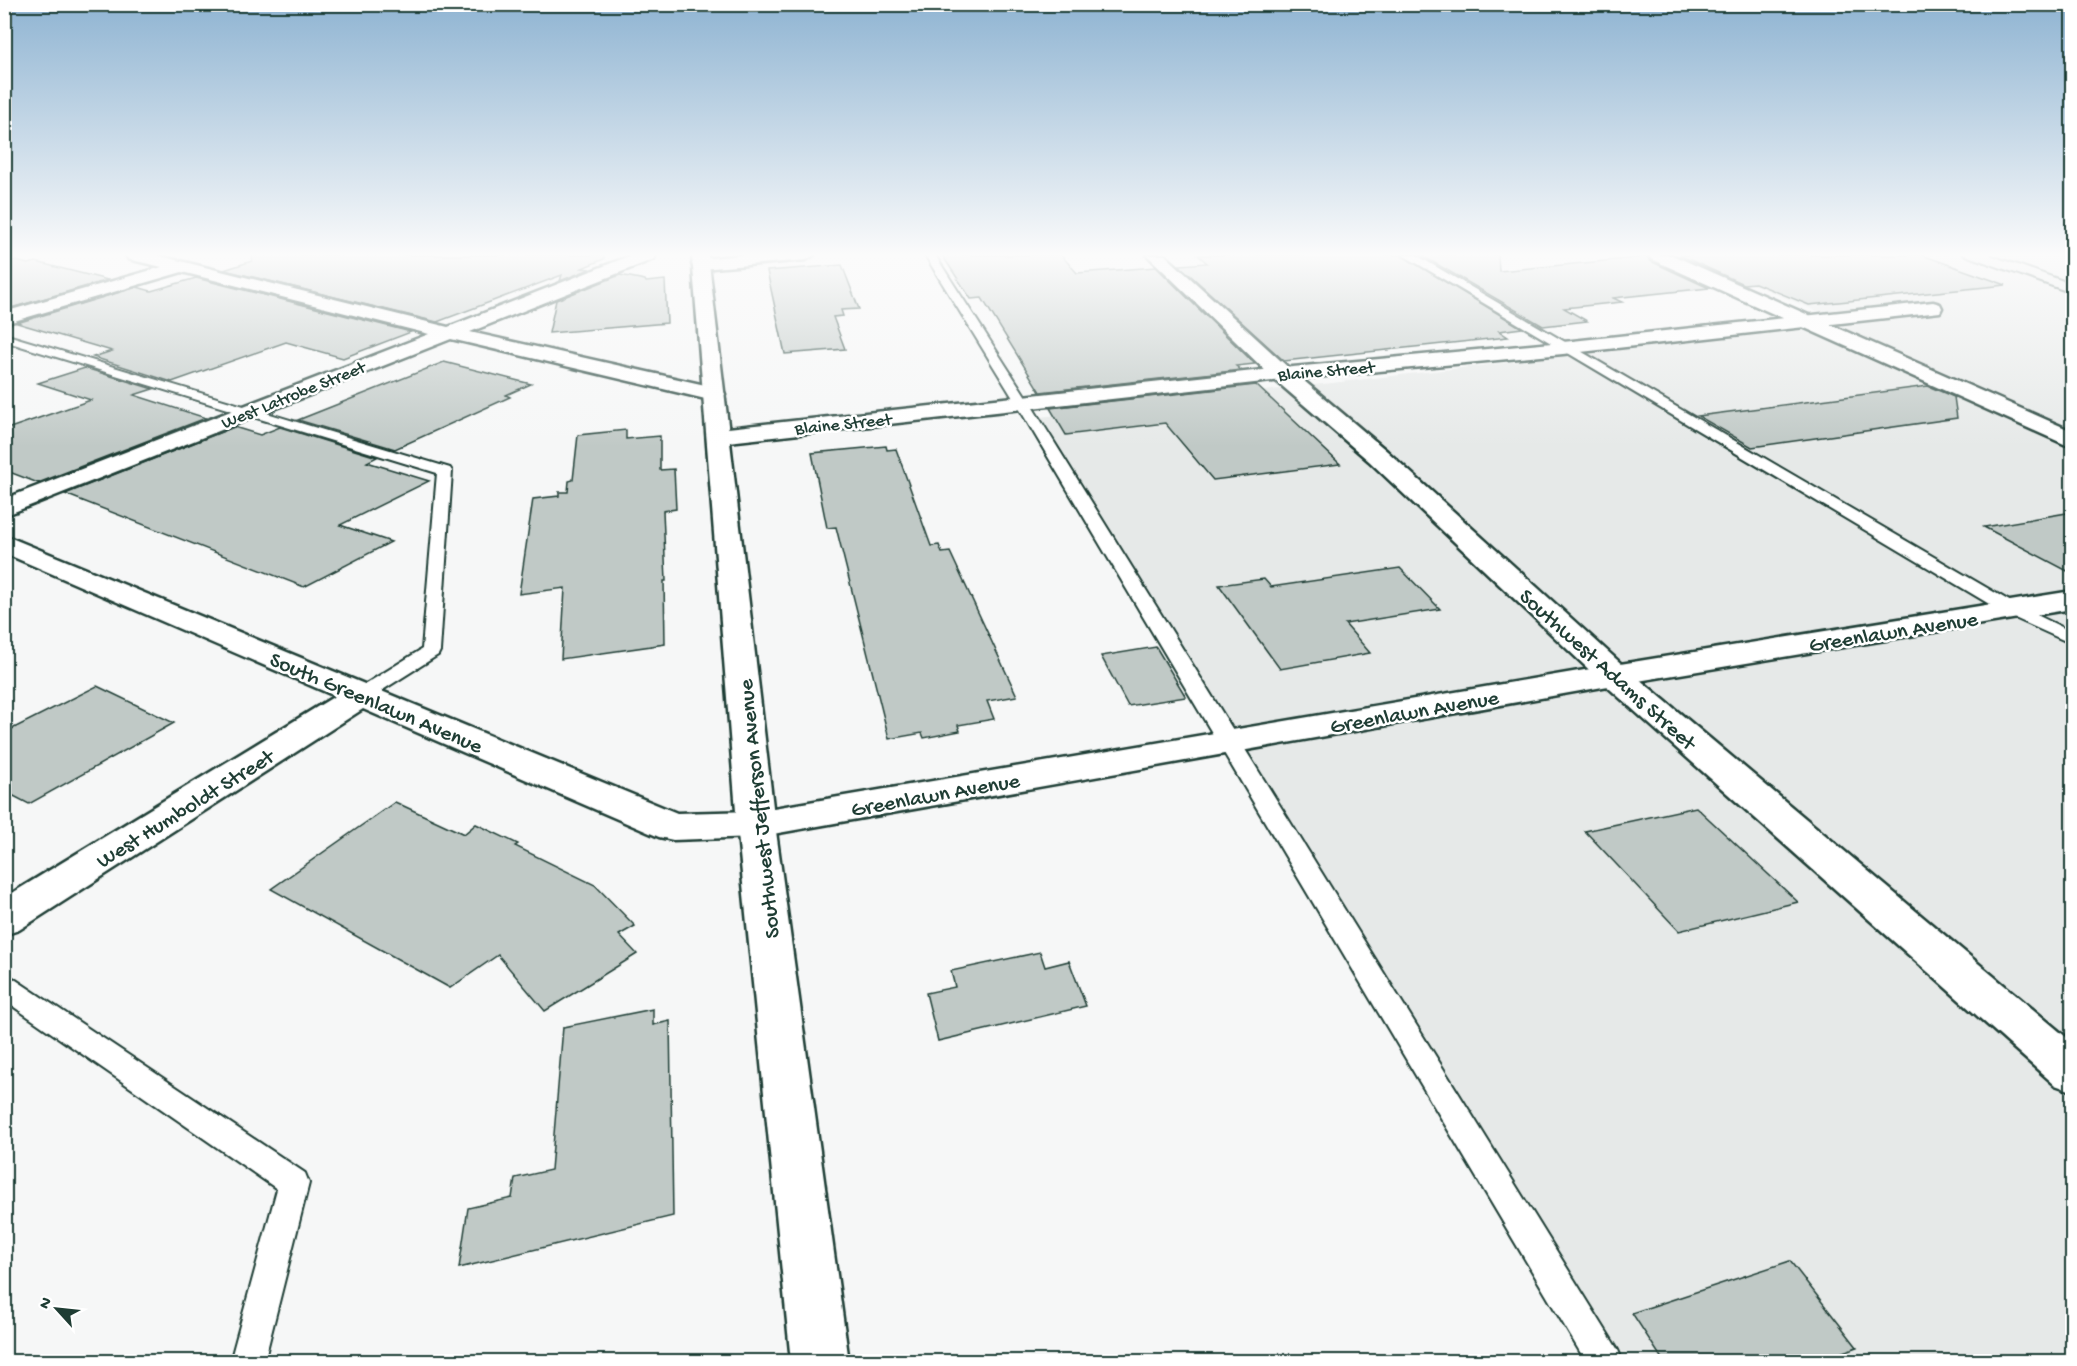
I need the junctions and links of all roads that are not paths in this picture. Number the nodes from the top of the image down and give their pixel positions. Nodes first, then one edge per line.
1 (391, 319) edge
2 (485, 319) edge
3 (706, 319) edge
4 (970, 319) edge
5 (1223, 319) edge
6 (1514, 319) edge
7 (1800, 319) edge
8 (1827, 319) edge
9 (1805, 321) junction
10 (448, 333) junction
11 (4, 337) edge
12 (1563, 348) junction
13 (1282, 374) junction
14 (714, 394) junction
15 (1023, 403) junction
16 (249, 412) junction
17 (719, 436) junction
18 (2073, 439) edge
19 (4, 508) edge
20 (4, 543) edge
21 (2073, 600) edge
22 (2012, 610) junction
23 (2073, 639) edge
24 (1614, 675) junction
25 (363, 694) junction
26 (1228, 742) junction
27 (756, 824) junction
28 (4, 920) edge
29 (4, 986) edge
30 (2073, 1070) edge
31 (246, 1362) edge
32 (820, 1362) edge
33 (1606, 1362) edge

1 - 10 street
2 - 10 street, West Latrobe Street
3 - 14 street, Southwest Jefferson Avenue
4 - 15 lane
5 - 13 street, Southwest Adams Street
6 - 12 lane
7 - 9 street
8 - 9 street, Blaine Street
9 - 12 street, Blaine Street
9 - 18 street
10 - 14 street
10 - 16 street, West Latrobe Street
11 - 16 lane
12 - 13 street, Blaine Street
12 - 22 lane
13 - 15 street, Blaine Street
13 - 24 street, Southwest Adams Street
14 - 17 street, Southwest Jefferson Avenue
15 - 17 street, Blaine Street
15 - 26 lane
16 - 19 street, West Latrobe Street
16 - 25 lane
17 - 27 street, Southwest Jefferson Avenue
20 - 25 street, South Greenlawn Avenue
21 - 22 street, Greenlawn Avenue
22 - 23 lane
22 - 24 street, Greenlawn Avenue
24 - 26 street, Greenlawn Avenue
24 - 30 street, Southwest Adams Street
25 - 27 street, South Greenlawn Avenue
25 - 28 street, West Humboldt Street
26 - 27 street, Greenlawn Avenue
26 - 33 lane
27 - 32 street, Southwest Jefferson Avenue
29 - 31 lane

